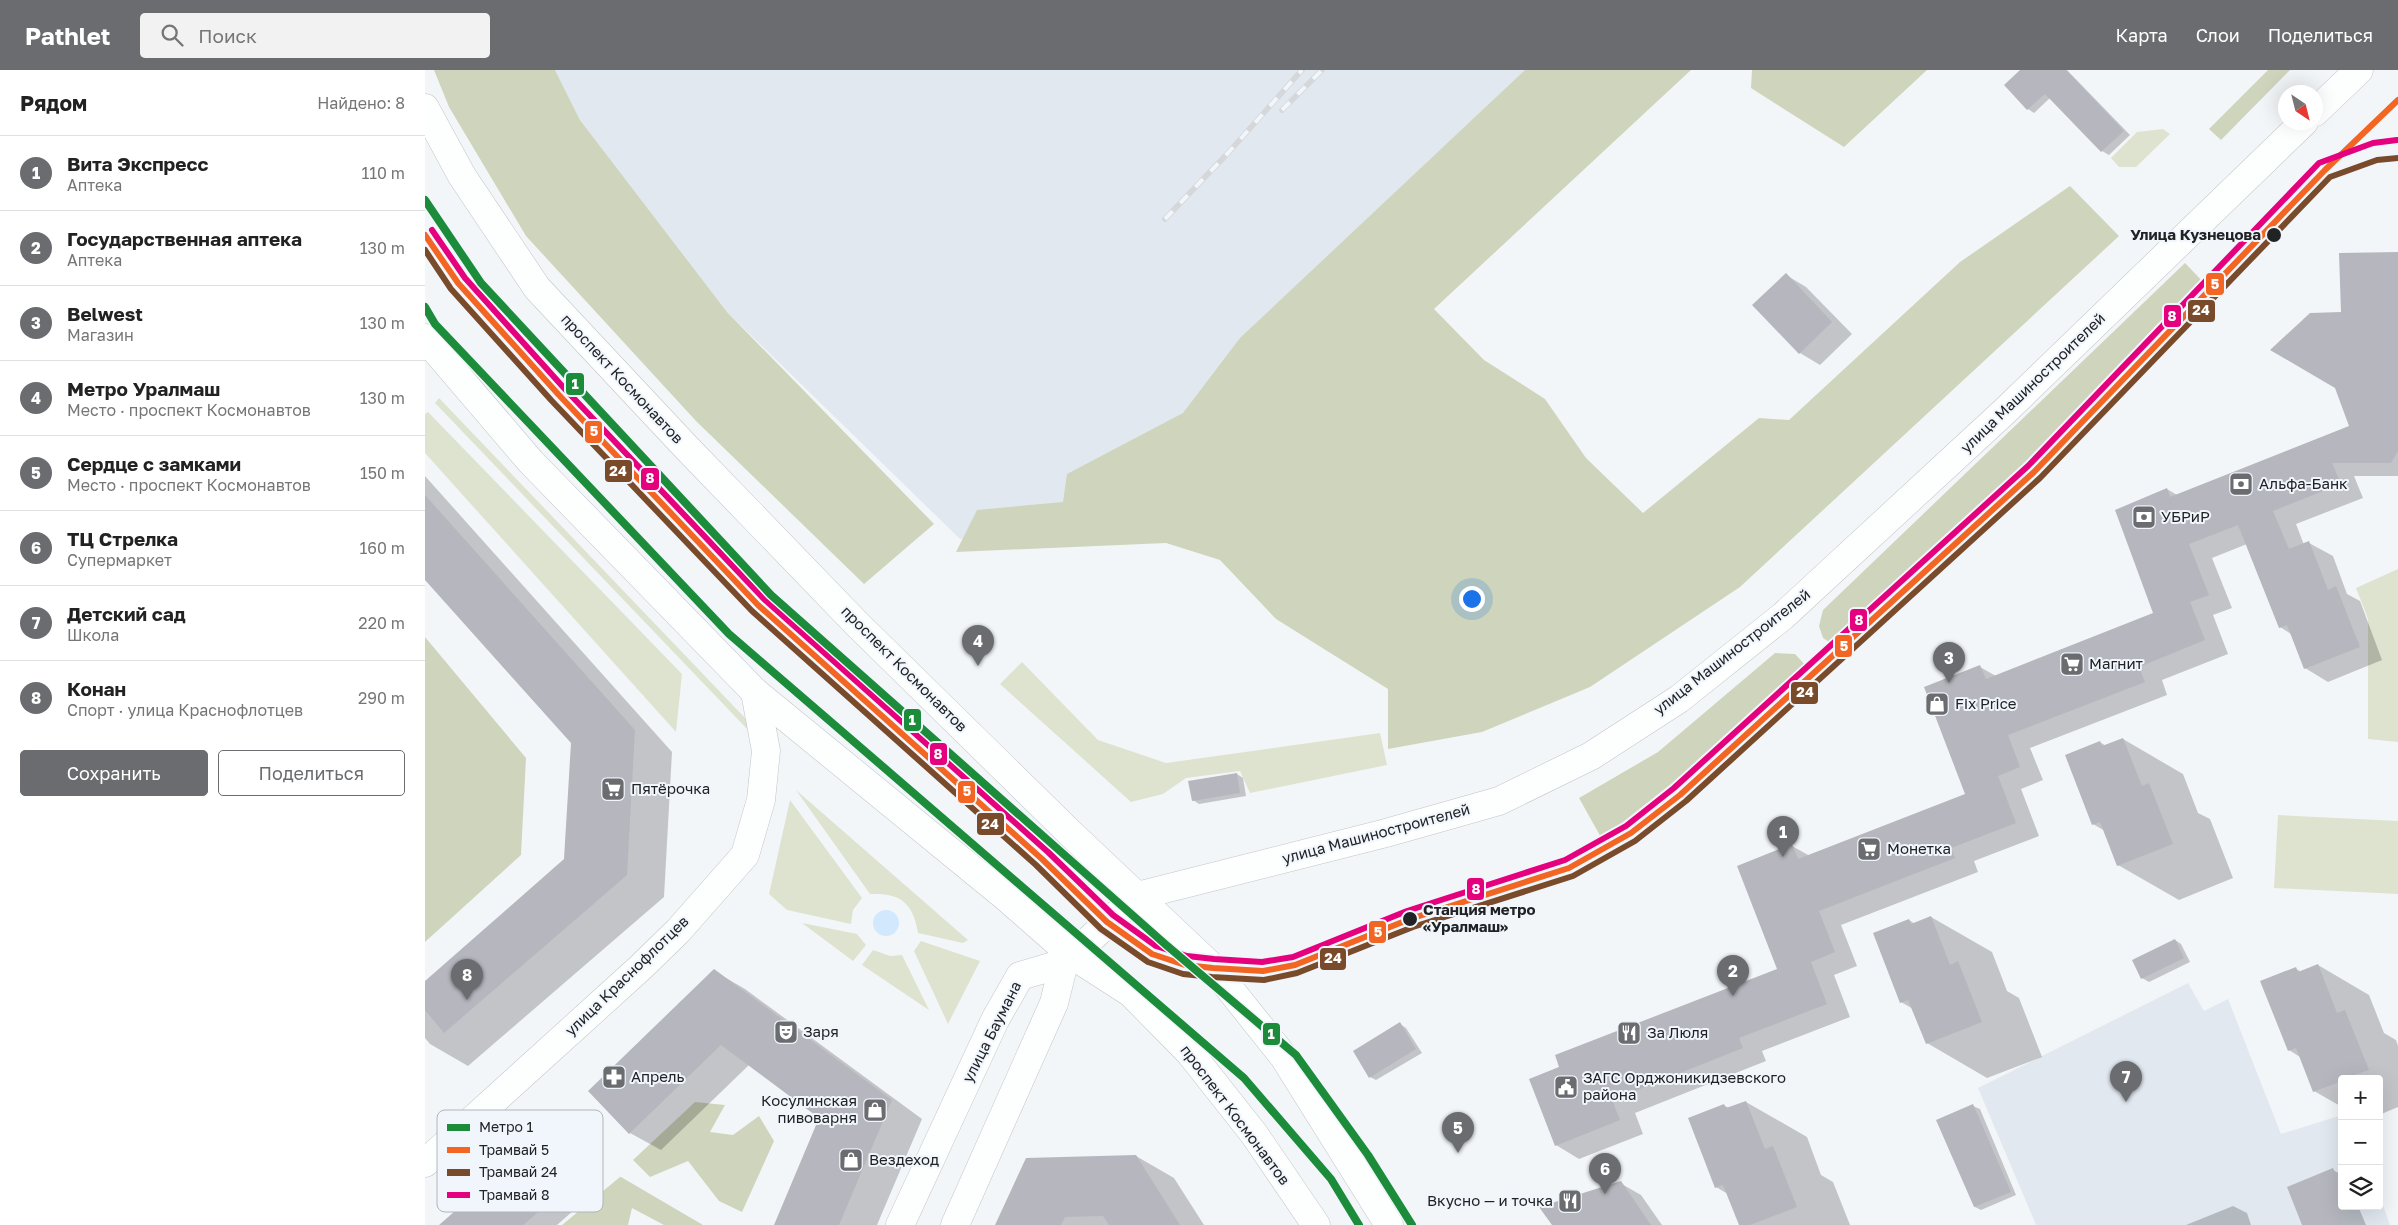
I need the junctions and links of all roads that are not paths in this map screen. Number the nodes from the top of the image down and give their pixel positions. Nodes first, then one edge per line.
1 (2359, 70) edge
2 (2323, 104) edge
3 (425, 108) edge
4 (2296, 130) edge
5 (425, 338) edge
6 (755, 692) junction
7 (1137, 896) junction
8 (1068, 959) junction
9 (484, 1110) edge
10 (437, 1152) edge
11 (425, 1163) edge
12 (900, 1225) edge
13 (955, 1225) edge
14 (1316, 1225) edge
15 (1389, 1225) edge

1 - 2 main road
3 - 7 main road, проспект Космонавтов
4 - 7 main road, улица Машиностроителей
5 - 6 main road, проспект Космонавтов
6 - 8 main road, проспект Космонавтов
6 - 9 main road, улица Краснофлотцев
7 - 8 main road, улица Машиностроителей
7 - 15 main road, проспект Космонавтов
8 - 12 main road, улица Баумана
8 - 13 main road
8 - 14 main road, проспект Космонавтов
10 - 11 main road, улица Краснофлотцев

